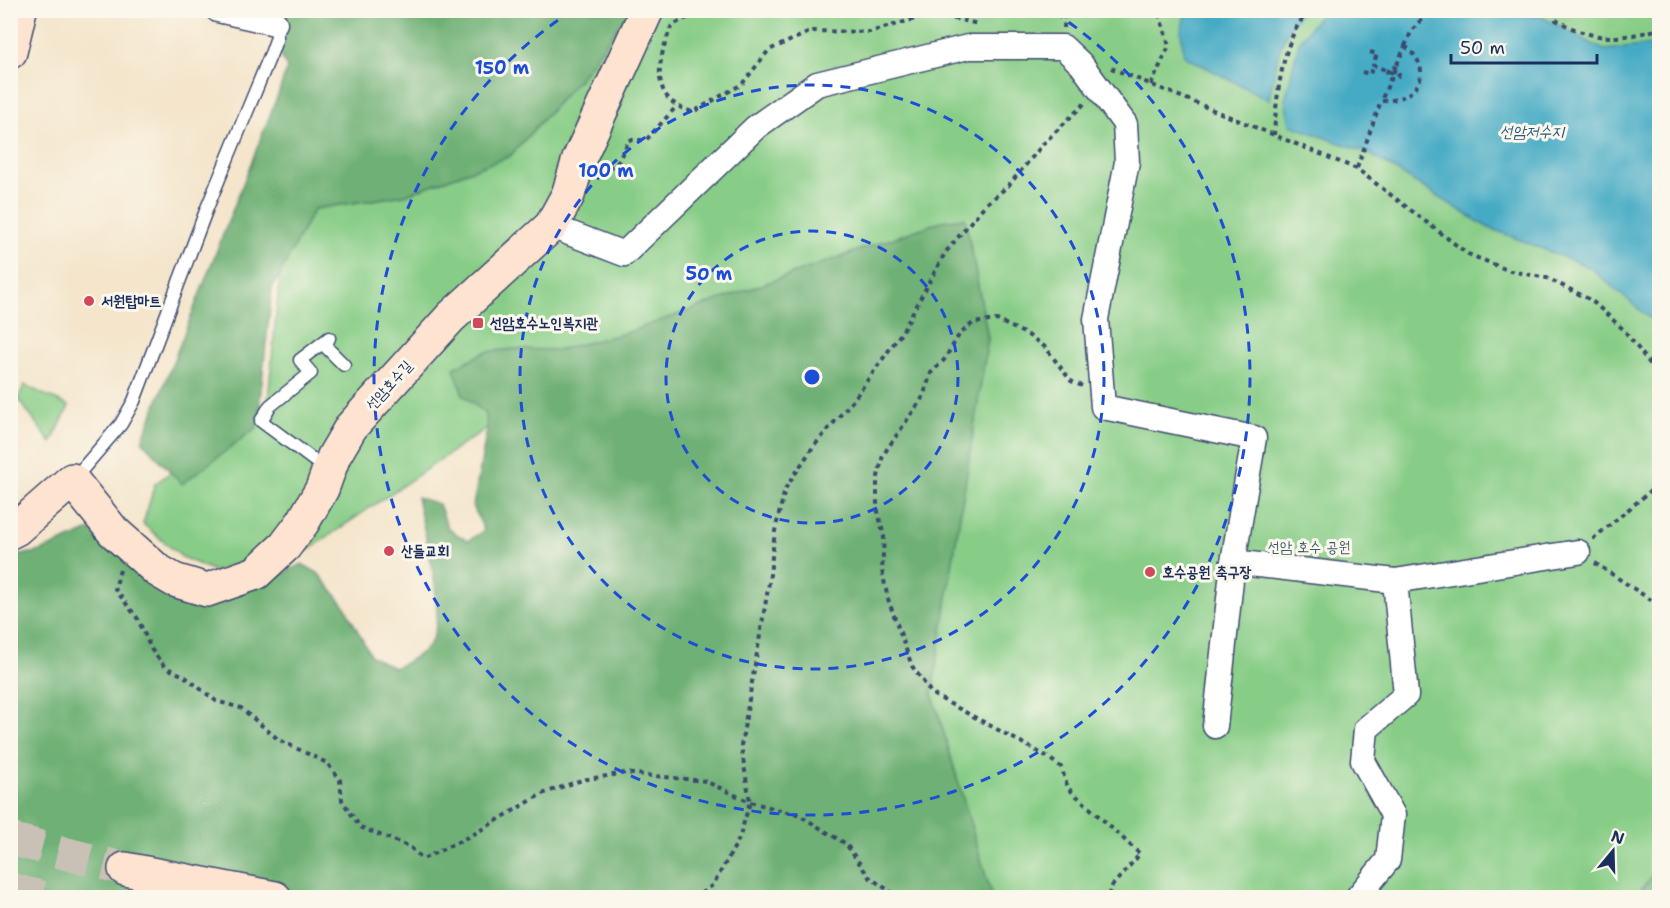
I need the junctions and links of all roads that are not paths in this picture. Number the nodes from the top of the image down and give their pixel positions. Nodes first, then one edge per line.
1 (20, 10) edge
2 (218, 10) edge
3 (647, 10) edge
4 (275, 23) joint
5 (10, 52) edge
6 (551, 226) junction
7 (344, 365) dead end
8 (328, 471) junction
9 (72, 480) junction
10 (10, 532) edge
11 (1578, 552) road end
12 (1233, 562) junction
13 (1395, 581) junction
14 (1215, 726) dead end
15 (125, 869) tunnel mouth
16 (275, 897) edge
17 (1357, 897) edge

1 - 5 street
2 - 4 street
3 - 6 street, 선암호수길
4 - 9 lane
6 - 8 street, 선암호수길
6 - 12 street
7 - 8 lane
8 - 9 street, 선암호수길
9 - 10 street
11 - 13 street
12 - 13 street
12 - 14 street
13 - 17 street
15 - 16 street

